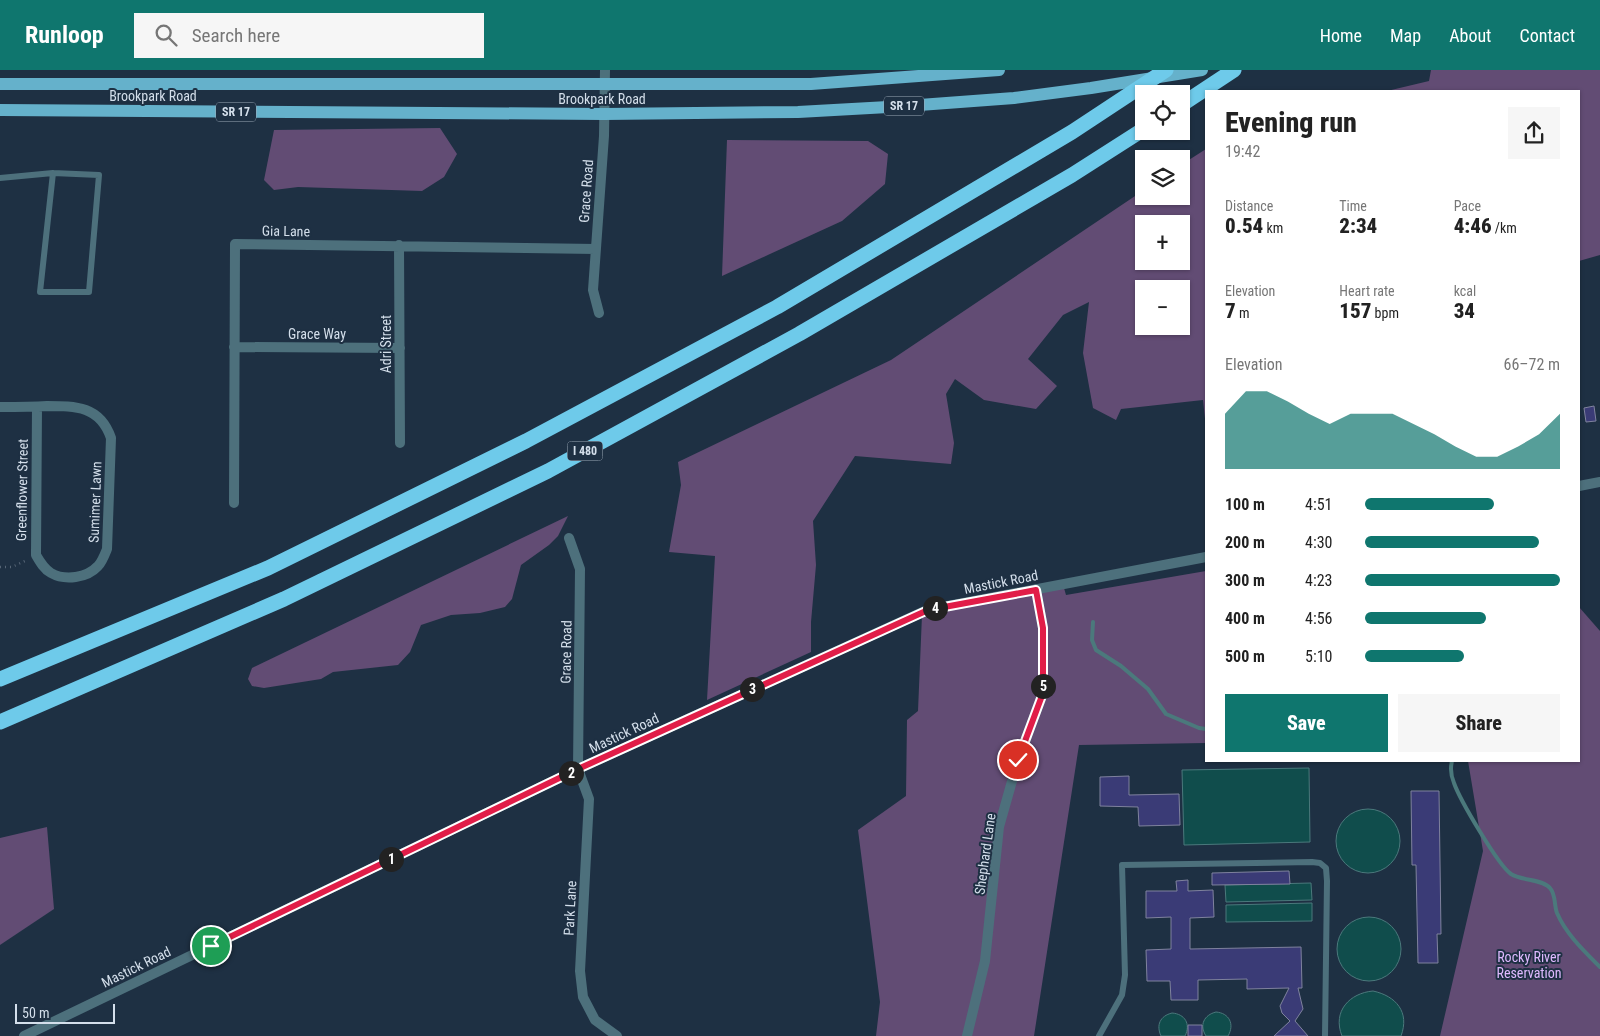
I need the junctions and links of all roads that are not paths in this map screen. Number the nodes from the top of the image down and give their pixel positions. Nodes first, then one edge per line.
1 (605, 70) edge
2 (999, 70) edge
3 (1166, 70) edge
4 (1202, 70) edge
5 (1234, 70) edge
6 (0, 84) edge
7 (604, 85) junction
8 (1190, 99) edge
9 (0, 110) edge
10 (604, 114) junction
11 (1135, 136) edge
12 (53, 173) junction
13 (0, 178) edge
14 (399, 245) junction
15 (596, 249) junction
16 (599, 314) dead end
17 (234, 347) junction
18 (400, 348) junction
19 (0, 407) edge
20 (37, 407) junction
21 (400, 443) dead end
22 (1600, 482) edge
23 (1580, 486) edge
24 (234, 503) dead end
25 (569, 538) dead end
26 (1205, 557) edge
27 (74, 578) joint
28 (1036, 590) junction
29 (0, 679) edge
30 (0, 722) edge
31 (578, 769) junction
32 (24, 1036) edge
33 (617, 1036) edge
34 (967, 1036) edge
35 (1100, 1036) edge
36 (1325, 1036) edge

1 - 7 street, Grace Road
2 - 7 main road, Brookpark Road / SR 17
3 - 29 highway, I 480
4 - 10 main road, Brookpark Road / SR 17
5 - 8 highway
6 - 7 main road, Brookpark Road / SR 17
7 - 10 street, Grace Road
9 - 10 main road, Brookpark Road / SR 17
10 - 15 street, Grace Road
11 - 30 highway, I 480
12 - 12 lane
12 - 13 lane
14 - 15 street, Gia Lane
14 - 17 street, Gia Lane
14 - 18 street, Adri Street
15 - 16 street, Grace Road
17 - 18 street, Grace Way
17 - 24 street, Gia Lane
18 - 21 street, Adri Street
19 - 20 street
20 - 27 street, Greenflower Street
20 - 27 street, Sumimer Lawn
22 - 23 street
25 - 31 street, Grace Road
26 - 28 street, Mastick Road
28 - 31 street, Mastick Road
28 - 34 street, Shephard Lane
31 - 32 street, Mastick Road
31 - 33 street, Park Lane
35 - 36 lane

